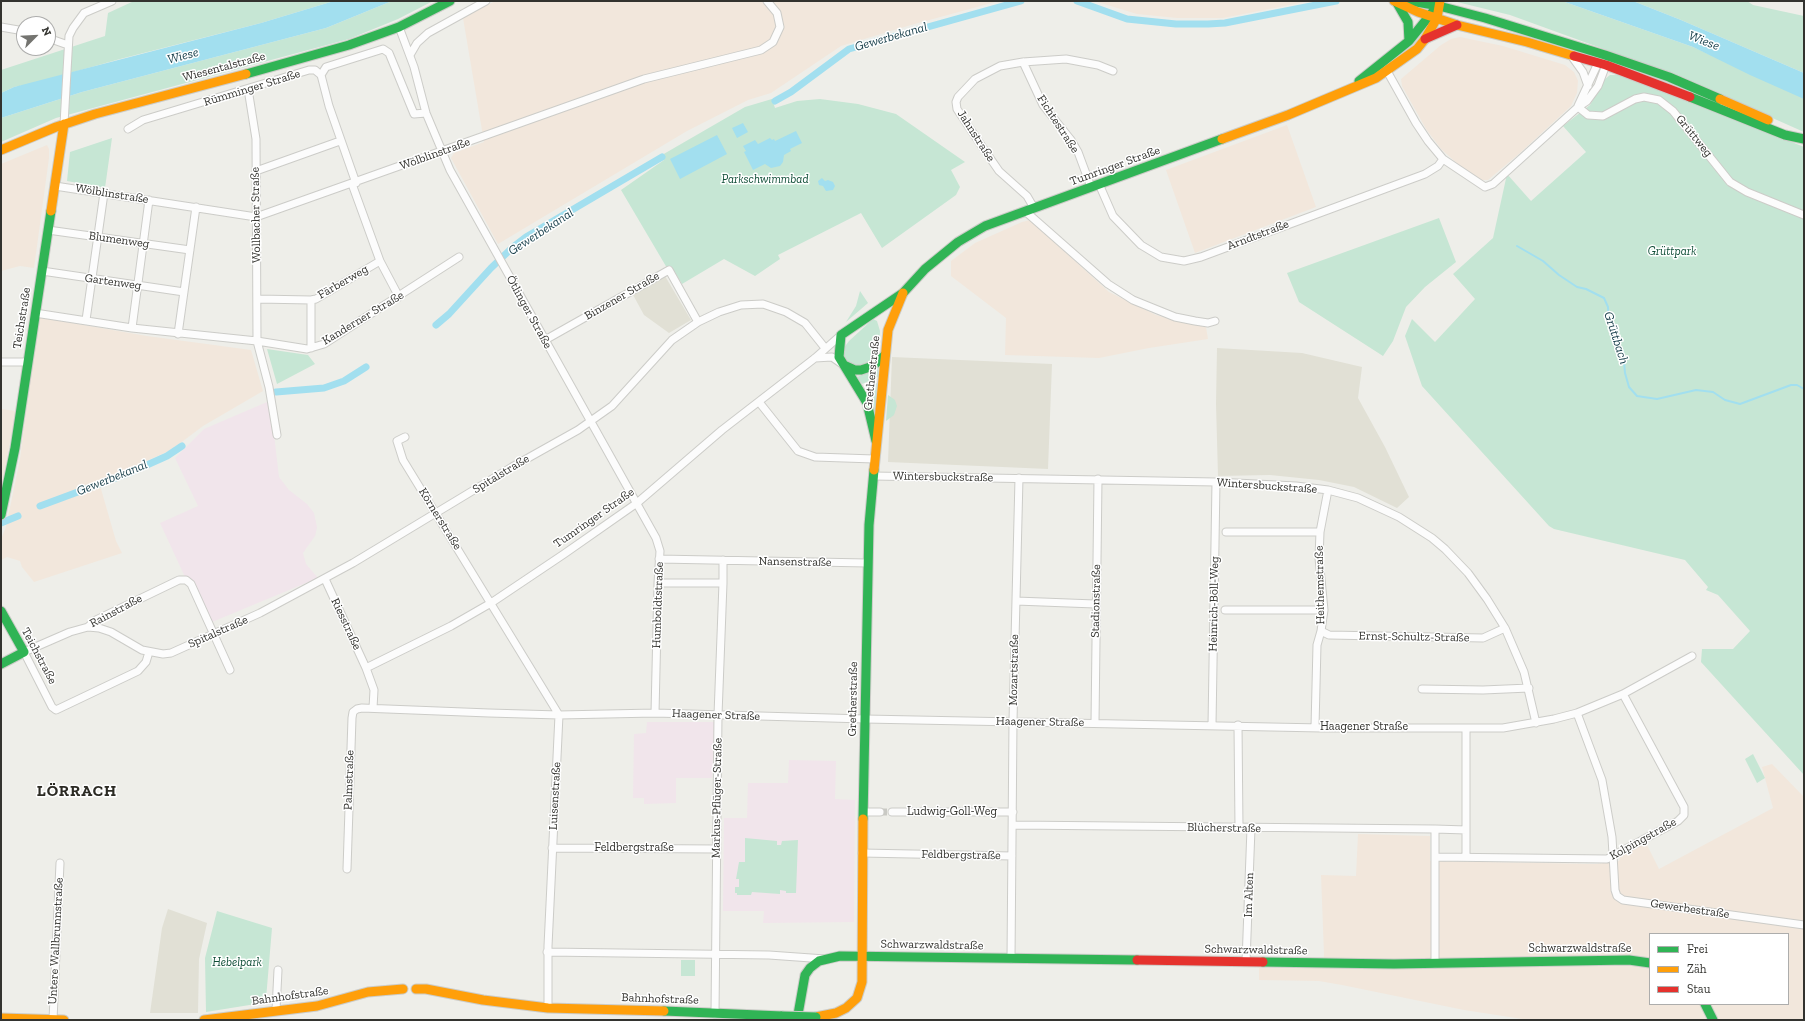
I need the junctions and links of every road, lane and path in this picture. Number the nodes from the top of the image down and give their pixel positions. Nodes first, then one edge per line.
1 (112, 1) edge
2 (450, 1) edge
3 (486, 1) edge
4 (767, 1) edge
5 (1411, 1) edge
6 (1396, 2) edge
7 (1439, 3) edge
8 (1433, 17) junction
9 (1457, 25) junction
10 (1, 27) edge
11 (398, 27) junction
12 (16, 30) edge
13 (1425, 39) junction
14 (56, 41) edge
15 (1409, 41) junction
16 (68, 45) junction
17 (1570, 54) junction
18 (1605, 54) junction
19 (410, 56) junction
20 (1023, 62) junction
21 (1602, 64) junction
22 (1386, 66) junction
23 (1113, 71) dead end
24 (321, 75) junction
25 (1588, 86) junction
26 (248, 89) junction
27 (1578, 107) junction
28 (426, 113) junction
29 (64, 124) junction
30 (128, 129) dead end
31 (1804, 139) edge
32 (340, 141) junction
33 (1, 150) edge
34 (442, 152) junction
35 (1444, 159) junction
36 (256, 171) junction
37 (354, 183) junction
38 (55, 186) junction
39 (1095, 186) junction
40 (104, 193) junction
41 (149, 200) junction
42 (196, 207) junction
43 (1030, 210) junction
44 (1804, 214) edge
45 (256, 217) junction
46 (48, 230) junction
47 (98, 237) junction
48 (144, 244) junction
49 (190, 250) junction
50 (459, 257) dead end
51 (380, 261) junction
52 (42, 271) junction
53 (92, 279) junction
54 (138, 285) junction
55 (184, 292) junction
56 (903, 293) junction
57 (399, 297) junction
58 (258, 299) junction
59 (311, 300) junction
60 (35, 313) junction
61 (881, 316) junction
62 (86, 320) junction
63 (1215, 321) dead end
64 (698, 322) junction
65 (132, 328) junction
66 (888, 330) junction
67 (178, 334) junction
68 (842, 335) junction
69 (544, 340) junction
70 (257, 341) junction
71 (311, 348) junction
72 (825, 348) junction
73 (885, 355) junction
74 (815, 358) junction
75 (1, 362) edge
76 (27, 362) junction
77 (842, 364) junction
78 (759, 402) junction
79 (591, 422) junction
80 (277, 435) dead end
81 (405, 437) dead end
82 (876, 441) junction
83 (874, 458) junction
84 (873, 476) junction
85 (1019, 478) junction
86 (1098, 479) junction
87 (1216, 482) junction
88 (1328, 490) junction
89 (637, 503) junction
90 (436, 513) junction
91 (1, 515) edge
92 (1226, 532) dead end
93 (1320, 532) junction
94 (659, 559) junction
95 (724, 560) junction
96 (867, 563) junction
97 (325, 579) junction
98 (723, 583) junction
99 (658, 584) junction
100 (1016, 601) junction
101 (491, 603) junction
102 (1096, 604) junction
103 (1225, 610) dead end
104 (1324, 610) junction
105 (1, 611) edge
106 (88, 627) junction
107 (1505, 628) junction
108 (1321, 631) junction
109 (215, 635) junction
110 (24, 652) junction
111 (149, 652) junction
112 (1692, 656) dead end
113 (1, 664) edge
114 (366, 668) junction
115 (230, 670) dead end
116 (1528, 688) junction
117 (1422, 689) dead end
118 (1623, 694) junction
119 (373, 708) junction
120 (655, 713) junction
121 (1577, 713) junction
122 (559, 715) junction
123 (718, 715) junction
124 (865, 719) junction
125 (1014, 721) junction
126 (1095, 723) junction
127 (1536, 723) junction
128 (1212, 725) junction
129 (1238, 725) junction
130 (1315, 727) junction
131 (1466, 728) junction
132 (863, 812) junction
133 (880, 812) tunnel mouth
134 (892, 812) tunnel mouth
135 (1013, 812) junction
136 (1013, 825) junction
137 (1239, 828) junction
138 (1251, 828) junction
139 (1435, 829) junction
140 (1466, 830) junction
141 (552, 848) junction
142 (717, 849) junction
143 (862, 853) junction
144 (1012, 856) junction
145 (1466, 856) junction
146 (1435, 857) junction
147 (1613, 857) junction
148 (60, 863) dead end
149 (347, 869) dead end
150 (1804, 925) edge
151 (547, 952) junction
152 (716, 954) junction
153 (862, 957) junction
154 (825, 958) junction
155 (1011, 959) junction
156 (1246, 962) junction
157 (1649, 963) edge
158 (1435, 964) junction
159 (278, 970) dead end
160 (403, 988) dead end
161 (416, 989) dead end
162 (1706, 1005) edge
163 (548, 1008) junction
164 (276, 1010) junction
165 (715, 1014) junction
166 (1, 1018) edge
167 (53, 1020) edge
168 (64, 1020) edge
169 (204, 1020) edge
170 (797, 1020) edge
171 (1713, 1020) edge

1 - 16 street
2 - 11 main road, Wiesentalstraße
3 - 19 street
4 - 34 street, Wölblinstraße
5 - 7 main road
6 - 8 main road
6 - 15 main road
7 - 8 main road, Tumringer Straße
7 - 18 main road
8 - 9 main road
8 - 13 main road, Tumringer Straße
8 - 15 main road, Tumringer Straße
9 - 13 main road
9 - 17 main road
10 - 12 street
11 - 19 street, Ötlinger Straße
11 - 29 main road, Wiesentalstraße
13 - 22 main road, Tumringer Straße
14 - 16 street
15 - 22 main road, Tumringer Straße
16 - 29 street
17 - 21 main road
17 - 25 street
18 - 21 main road
18 - 31 main road
19 - 28 street, Ötlinger Straße
20 - 23 street, Jahnstraße
20 - 39 street, Fichtestraße
20 - 43 street, Jahnstraße
21 - 25 street
21 - 27 street
21 - 31 main road
22 - 35 street
22 - 39 main road, Tumringer Straße
24 - 26 street, Rümminger Straße
24 - 28 street
24 - 32 street
25 - 27 street
26 - 30 street, Rümminger Straße
26 - 36 street, Wollbacher Straße
27 - 35 street
27 - 44 street, Grüttweg
28 - 34 street, Ötlinger Straße
29 - 33 main road, Wiesentalstraße
29 - 38 main road, Teichstraße
32 - 36 street
32 - 37 street
34 - 37 street, Wölblinstraße
34 - 69 street, Ötlinger Straße
35 - 39 street, Arndtstraße
36 - 45 street, Wollbacher Straße
37 - 45 street, Wölblinstraße
37 - 51 street
38 - 40 street, Wölblinstraße
38 - 46 main road, Teichstraße
39 - 43 main road, Tumringer Straße
40 - 41 street, Wölblinstraße
40 - 47 street
41 - 42 street, Wölblinstraße
41 - 48 street
42 - 45 street, Wölblinstraße
42 - 49 street
43 - 56 main road, Tumringer Straße
43 - 63 street
45 - 58 street, Wollbacher Straße
46 - 47 street, Blumenweg
46 - 52 main road, Teichstraße
47 - 48 street, Blumenweg
47 - 53 street
48 - 49 street, Blumenweg
48 - 54 street
49 - 55 street
50 - 57 street, Kanderner Straße
51 - 57 street
51 - 59 street, Färberweg
52 - 53 street, Gartenweg
52 - 60 main road, Teichstraße
53 - 54 street, Gartenweg
53 - 62 street
54 - 55 street, Gartenweg
54 - 65 street
55 - 67 street
56 - 61 main road, Tumringer Straße
56 - 66 main road, Tumringer Straße
57 - 71 street, Kanderner Straße
58 - 59 street, Färberweg
58 - 70 street, Wollbacher Straße
59 - 71 street
60 - 62 street, Kanderner Straße
60 - 76 main road, Teichstraße
61 - 66 main road
61 - 68 main road, Tumringer Straße
62 - 65 street, Kanderner Straße
64 - 69 street, Binzener Straße
64 - 72 street, Spitalstraße
64 - 79 street, Spitalstraße
65 - 67 street, Kanderner Straße
66 - 73 main road, Gretherstraße
67 - 70 street, Kanderner Straße
68 - 72 street, Tumringer Straße
68 - 77 main road
69 - 79 street, Ötlinger Straße
70 - 71 street, Kanderner Straße
70 - 80 street
72 - 74 street, Tumringer Straße
73 - 77 main road
73 - 82 main road, Gretherstraße
74 - 77 street
74 - 78 street, Tumringer Straße
75 - 76 street
76 - 91 main road, Teichstraße
77 - 82 main road, Gretherstraße
78 - 83 street
78 - 89 street, Tumringer Straße
79 - 89 street, Ötlinger Straße
79 - 90 street, Spitalstraße
81 - 90 street, Körnerstraße
82 - 83 main road, Gretherstraße
83 - 84 main road, Gretherstraße
84 - 85 street, Wintersbuckstraße
84 - 96 main road, Gretherstraße
85 - 86 street, Wintersbuckstraße
85 - 100 street, Mozartstraße
86 - 87 street, Wintersbuckstraße
86 - 102 street, Stadionstraße
87 - 88 street, Wintersbuckstraße
87 - 128 street, Heinrich-Böll-Weg
88 - 93 street, Heithemstraße
88 - 107 street, Wintersbuckstraße
89 - 94 street, Humboldtstraße
89 - 101 street, Tumringer Straße
90 - 97 street, Spitalstraße
90 - 101 street, Körnerstraße
92 - 93 street
93 - 104 street, Heithemstraße
94 - 95 street, Nansenstraße
94 - 99 street, Humboldtstraße
95 - 96 street, Nansenstraße
95 - 98 street
96 - 124 main road, Gretherstraße
97 - 109 street, Spitalstraße
97 - 114 street, Riesstraße
98 - 99 street
98 - 123 street, Markus-Pflüger-Straße
99 - 120 street, Humboldtstraße
100 - 102 street
100 - 125 street, Mozartstraße
101 - 114 street, Tumringer Straße
101 - 122 street
102 - 126 street, Stadionstraße
103 - 104 street
104 - 108 street, Heithemstraße
105 - 110 main road, Teichstraße
106 - 109 street, Rainstraße
106 - 110 street, Rainstraße
106 - 111 street, Spitalstraße
107 - 108 street, Ernst-Schultz-Straße
107 - 116 street, Wintersbuckstraße
108 - 130 street, Heithemstraße
109 - 111 street, Spitalstraße
109 - 115 street
110 - 111 street, Teichstraße
110 - 113 main road
112 - 118 street, Haagener Straße
114 - 119 street, Riesstraße
116 - 117 street
116 - 127 street, Wintersbuckstraße
118 - 121 street, Haagener Straße
118 - 147 street, Kolpingstraße
119 - 122 street, Haagener Straße
119 - 149 street, Palmstraße
120 - 122 street, Haagener Straße
120 - 123 street, Haagener Straße
121 - 127 street, Haagener Straße
121 - 147 street, Gewerbestraße
122 - 141 street, Luisenstraße
123 - 124 street, Haagener Straße
123 - 142 street, Markus-Pflüger-Straße
124 - 125 street, Haagener Straße
124 - 132 main road, Gretherstraße
125 - 126 street, Haagener Straße
125 - 135 street, Mozartstraße
126 - 128 street, Haagener Straße
127 - 131 street, Haagener Straße
128 - 129 street, Haagener Straße
129 - 130 street, Haagener Straße
129 - 137 street
130 - 131 street, Haagener Straße
131 - 140 street
132 - 133 street
132 - 143 main road, Gretherstraße
134 - 135 street, Ludwig-Goll-Weg
135 - 136 street, Mozartstraße
136 - 137 street, Blücherstraße
136 - 144 street, Mozartstraße
137 - 138 street, Blücherstraße
138 - 139 street, Blücherstraße
138 - 156 street, Im Alten
139 - 140 street, Blücherstraße
139 - 146 street
140 - 145 street
141 - 142 street, Feldbergstraße
141 - 151 street, Luisenstraße
142 - 152 street, Markus-Pflüger-Straße
143 - 144 street, Feldbergstraße
143 - 153 main road, Gretherstraße
144 - 155 street, Mozartstraße
145 - 146 street, Kolpingstraße
145 - 147 street, Kolpingstraße
146 - 158 street
147 - 150 street, Gewerbestraße
148 - 167 street, Untere Wallbrunnstraße
151 - 152 street
151 - 163 street, Luisenstraße
152 - 154 street
152 - 165 street, Markus-Pflüger-Straße
153 - 154 main road, Schwarzwaldstraße
153 - 155 main road, Schwarzwaldstraße
153 - 165 main road, Bahnhofstraße, bridge
154 - 170 main road
155 - 156 main road, Schwarzwaldstraße
156 - 158 main road, Schwarzwaldstraße
157 - 158 main road, Schwarzwaldstraße
159 - 164 street
160 - 164 main road, Bahnhofstraße
161 - 163 main road, Bahnhofstraße
162 - 171 main road
163 - 165 main road, Bahnhofstraße
164 - 169 main road, Bahnhofstraße
166 - 167 main road
167 - 168 main road

